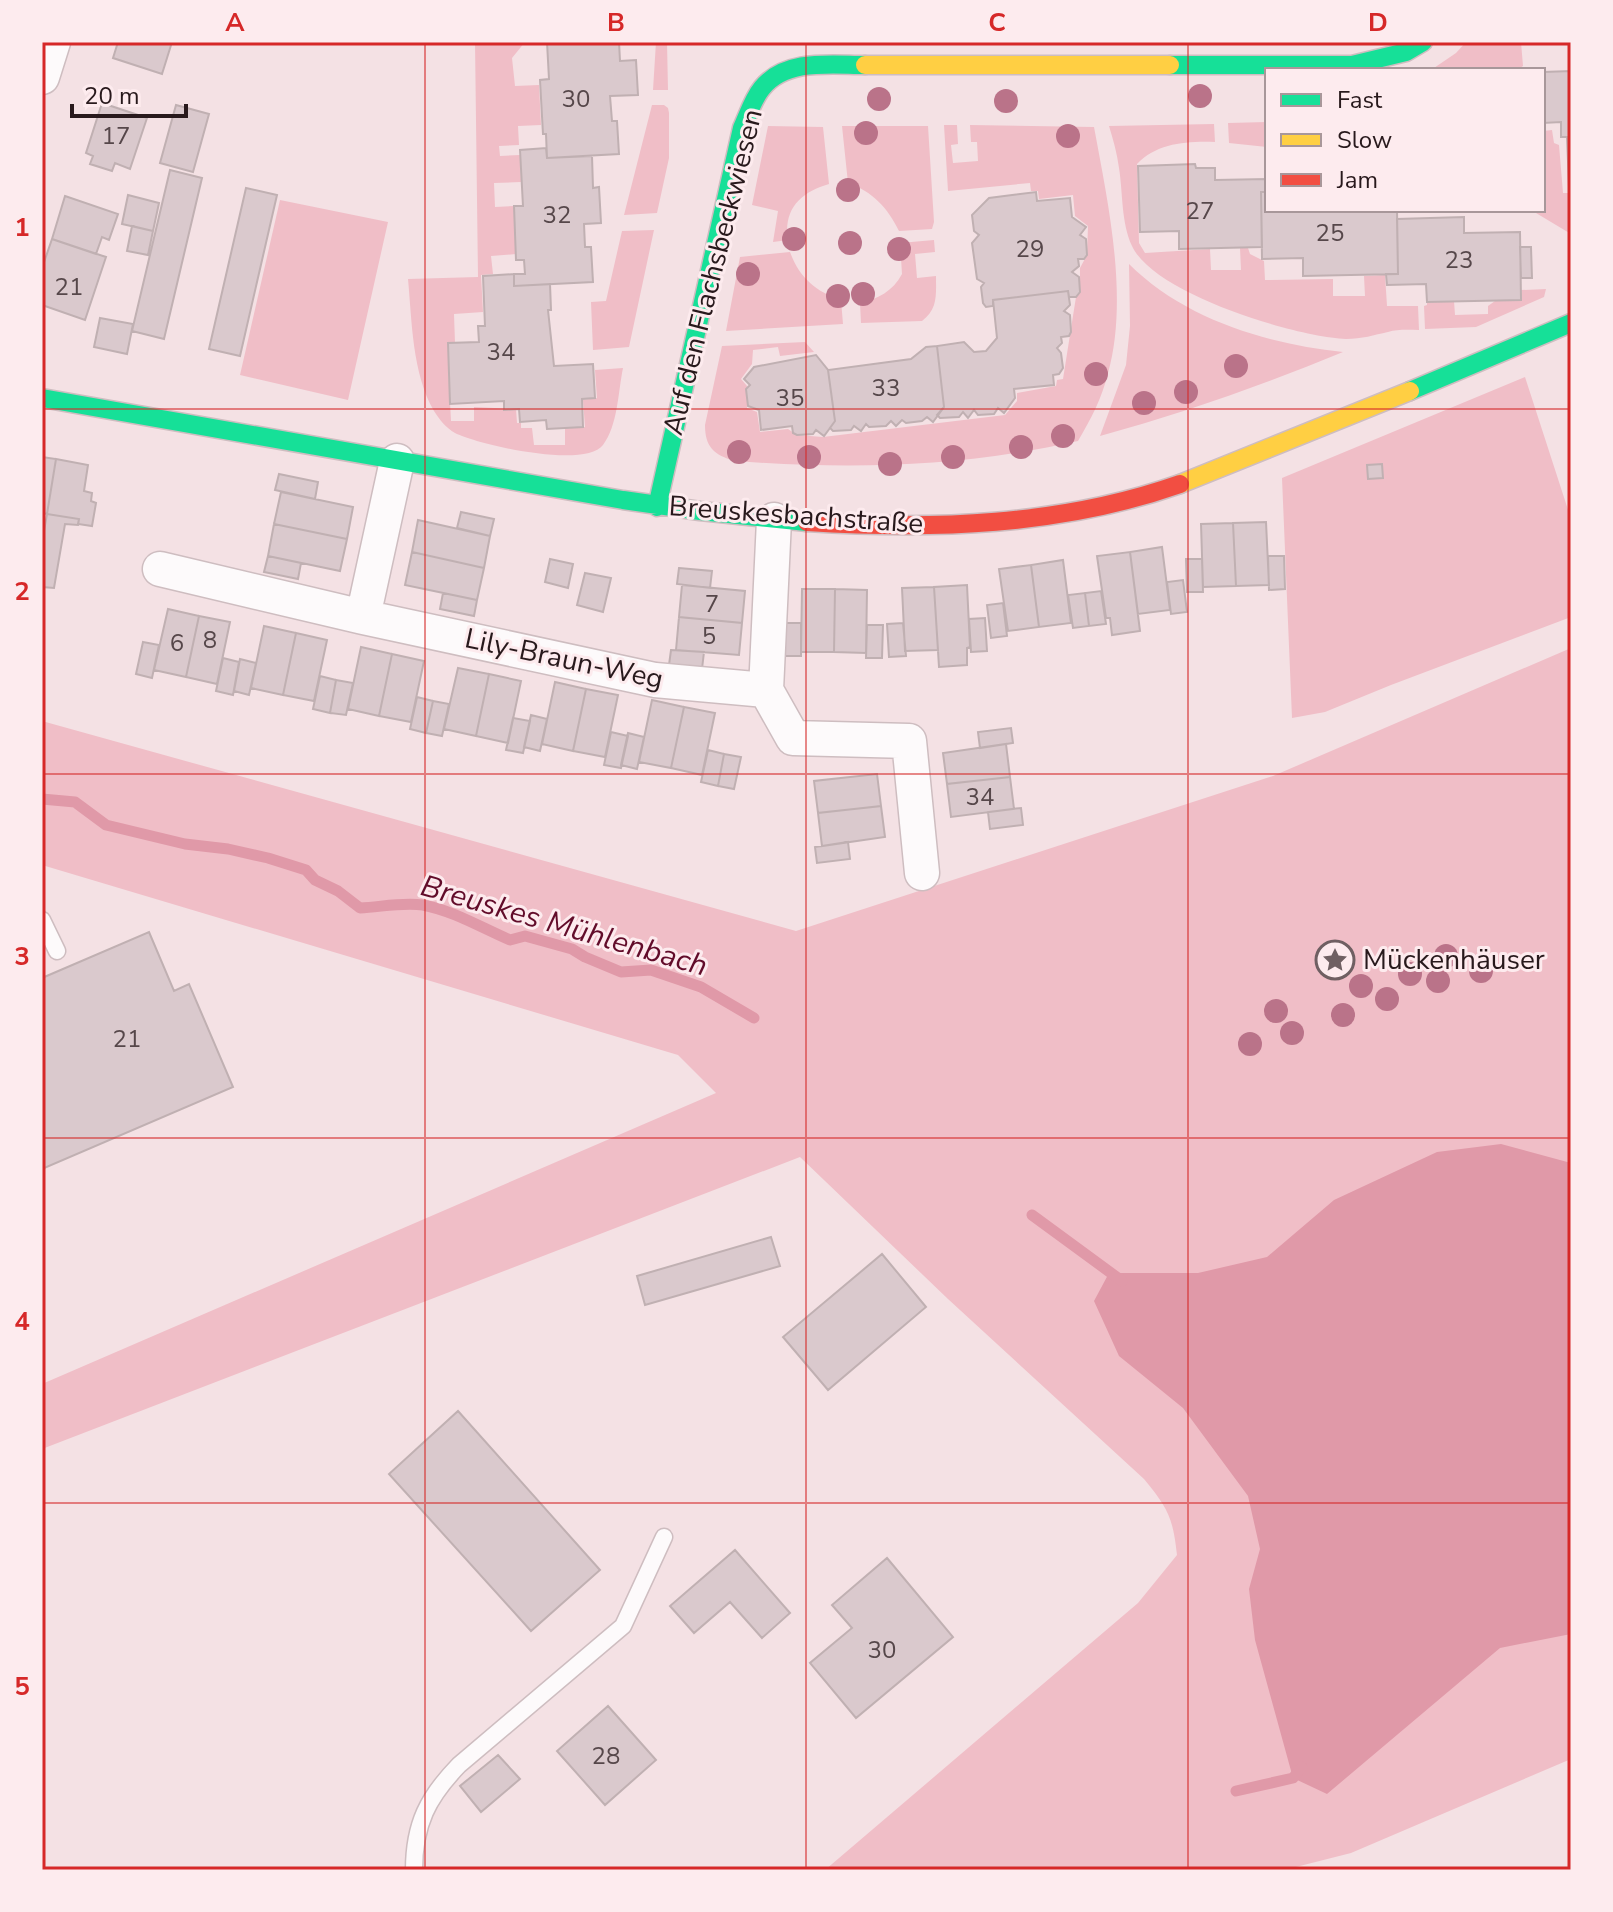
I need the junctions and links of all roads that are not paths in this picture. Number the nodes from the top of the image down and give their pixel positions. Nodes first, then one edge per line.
1 (53, 42) edge
2 (1423, 42) edge
3 (42, 77) edge
4 (1571, 323) edge
5 (42, 398) edge
6 (397, 461) junction
7 (657, 507) junction
8 (774, 520) junction
9 (160, 569) dead end
10 (363, 617) junction
11 (766, 690) junction
12 (922, 873) dead end
13 (42, 920) edge
14 (57, 951) dead end
15 (664, 1537) dead end
16 (414, 1870) edge

1 - 3 street
2 - 7 street, Auf den Flachsbeckwiesen
4 - 8 street, Breuskesbachstraße
5 - 6 street, Breuskesbachstraße
6 - 7 street, Breuskesbachstraße
6 - 10 street
7 - 8 street, Breuskesbachstraße
8 - 11 street
9 - 10 street, Lily-Braun-Weg
10 - 11 street, Lily-Braun-Weg
11 - 12 street
13 - 14 lane
15 - 16 lane

